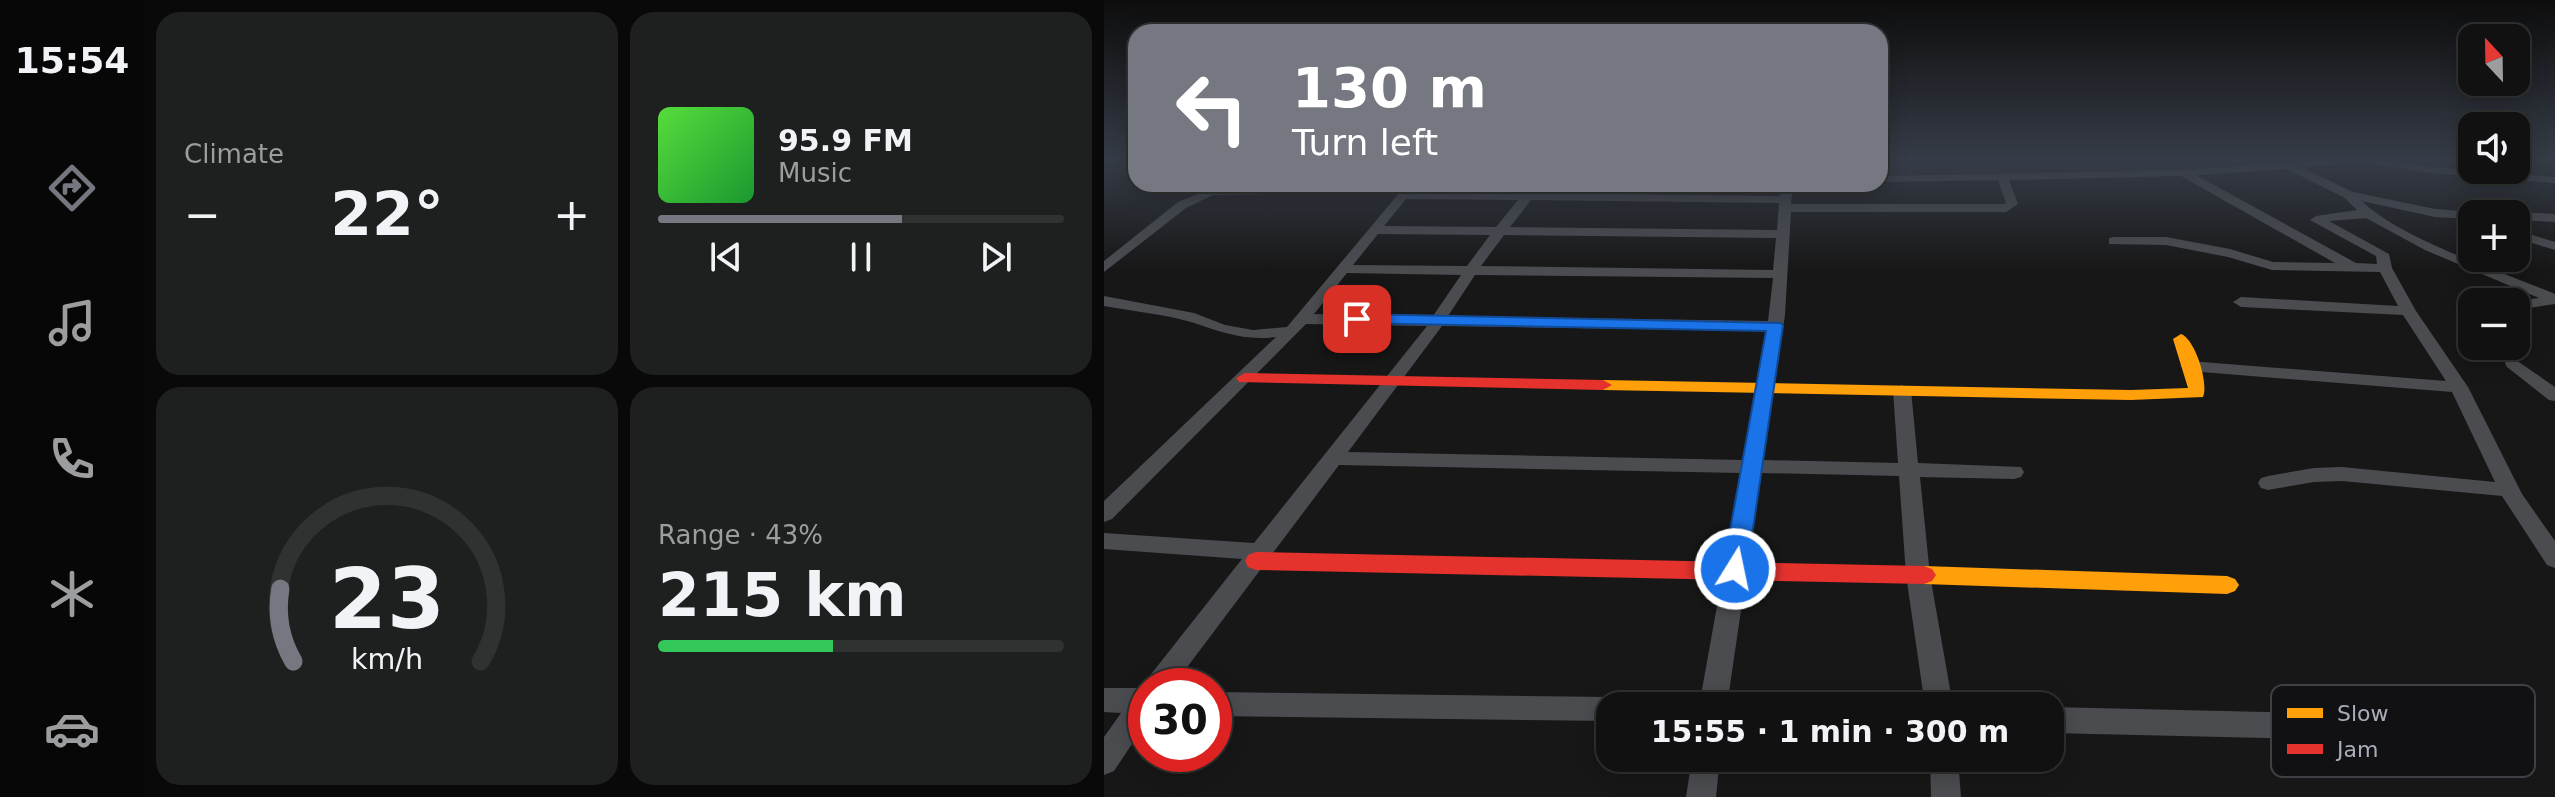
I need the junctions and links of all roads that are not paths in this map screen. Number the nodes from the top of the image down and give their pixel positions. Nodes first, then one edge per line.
1 (1199, 196) edge
2 (1402, 196) edge
3 (1528, 196) edge
4 (1752, 196) edge
5 (2009, 196) edge
6 (2225, 196) edge
7 (2350, 196) edge
8 (2355, 196) edge
9 (1786, 197) edge
10 (2368, 214) junction
11 (2458, 214) edge
12 (2530, 217) edge
13 (2555, 218) edge
14 (1375, 230) junction
15 (1501, 230) junction
16 (1784, 234) junction
17 (2530, 238) edge
18 (2114, 241) dead end
19 (2555, 246) edge
20 (2352, 267) junction
21 (1104, 268) edge
22 (2385, 268) junction
23 (1343, 269) junction
24 (1471, 270) junction
25 (1780, 274) junction
26 (2555, 300) edge
27 (1104, 301) edge
28 (2241, 302) dead end
29 (2530, 303) edge
30 (2408, 311) junction
31 (1439, 319) junction
32 (1297, 325) junction
33 (1775, 326) junction
34 (2181, 339) dead end
35 (2513, 363) dead end
36 (2189, 366) junction
37 (1245, 378) junction
38 (1392, 381) junction
39 (1764, 387) junction
40 (2459, 387) junction
41 (1902, 390) junction
42 (2555, 396) edge
43 (1332, 458) junction
44 (1753, 465) junction
45 (1907, 469) junction
46 (2014, 472) dead end
47 (2268, 483) dead end
48 (2509, 490) junction
49 (1104, 514) edge
50 (1104, 541) edge
51 (1259, 556) junction
52 (2555, 559) edge
53 (1735, 569) junction
54 (1918, 575) junction
55 (2227, 585) dead end
56 (1171, 668) edge
57 (1715, 692) edge
58 (1937, 692) edge
59 (1128, 699) edge
60 (1104, 700) edge
61 (1232, 704) edge
62 (1596, 709) edge
63 (2064, 720) edge
64 (2271, 725) edge
65 (1128, 727) edge
66 (1104, 761) edge
67 (1704, 772) edge
68 (1945, 772) edge
69 (1701, 797) edge
70 (1946, 797) edge

1 - 21 street
2 - 14 street
3 - 15 street
4 - 9 street
5 - 9 street
6 - 20 street
7 - 10 street
8 - 11 street
9 - 16 street
10 - 22 street
10 - 26 street
12 - 13 street
14 - 15 street
14 - 23 street
15 - 16 street
15 - 24 street
16 - 25 street
17 - 19 street
18 - 20 street
20 - 22 street
22 - 30 street
23 - 24 street
23 - 32 street
24 - 25 street
24 - 31 street
25 - 33 street
26 - 29 street
27 - 32 street
28 - 30 street
30 - 40 street
31 - 32 street
31 - 33 street
31 - 38 street
32 - 37 street
33 - 39 street
34 - 36 street
35 - 42 street
36 - 40 street
36 - 41 street
37 - 38 street
37 - 49 street
38 - 39 street
38 - 43 street
39 - 41 street
39 - 44 street
40 - 48 street
41 - 45 street
43 - 44 street
43 - 51 street
44 - 45 street
44 - 53 street
45 - 46 street
45 - 54 street
47 - 48 street
48 - 52 street
50 - 51 street
51 - 53 street
51 - 56 street
53 - 54 street
53 - 57 street
54 - 55 street
54 - 58 street
59 - 60 street
61 - 62 street
63 - 64 street
65 - 66 street
67 - 69 street
68 - 70 street

